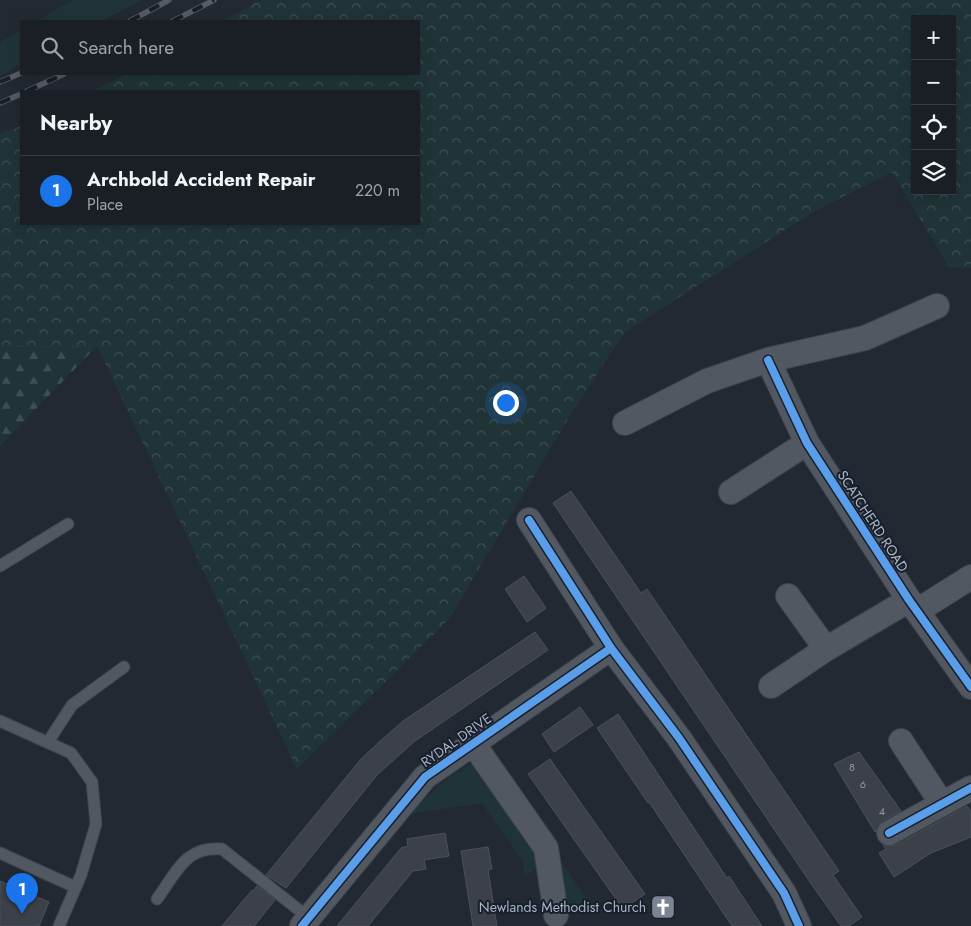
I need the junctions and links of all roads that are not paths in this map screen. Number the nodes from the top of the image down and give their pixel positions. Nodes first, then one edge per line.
1 (937, 306) dead end
2 (768, 360) junction
3 (625, 423) dead end
4 (807, 443) junction
5 (731, 492) dead end
6 (529, 520) dead end
7 (68, 524) dead end
8 (0, 566) edge
9 (971, 577) edge
10 (788, 596) dead end
11 (913, 605) junction
12 (611, 648) junction
13 (826, 649) junction
14 (124, 666) dead end
15 (772, 686) dead end
16 (971, 687) edge
17 (0, 721) edge
18 (900, 741) dead end
19 (48, 742) junction
20 (472, 742) junction
21 (971, 788) edge
22 (942, 804) junction
23 (889, 833) dead end
24 (0, 853) edge
25 (76, 888) junction
26 (157, 899) dead end
27 (556, 915) dead end
28 (306, 922) edge
29 (59, 926) edge
30 (799, 926) edge

1 - 2 street
2 - 3 street
2 - 4 street, SCATCHERD ROAD
4 - 5 street
4 - 11 street, SCATCHERD ROAD
6 - 12 street
7 - 8 lane
9 - 11 street
10 - 13 street
11 - 13 street
11 - 16 street, SCATCHERD ROAD
12 - 20 street, RYDAL DRIVE
12 - 30 street
13 - 15 street
14 - 19 lane
17 - 19 lane
18 - 22 street
19 - 25 lane
20 - 27 street
20 - 28 street, RYDAL DRIVE
21 - 22 street
22 - 23 street
24 - 25 lane
25 - 29 lane
26 - 28 lane

